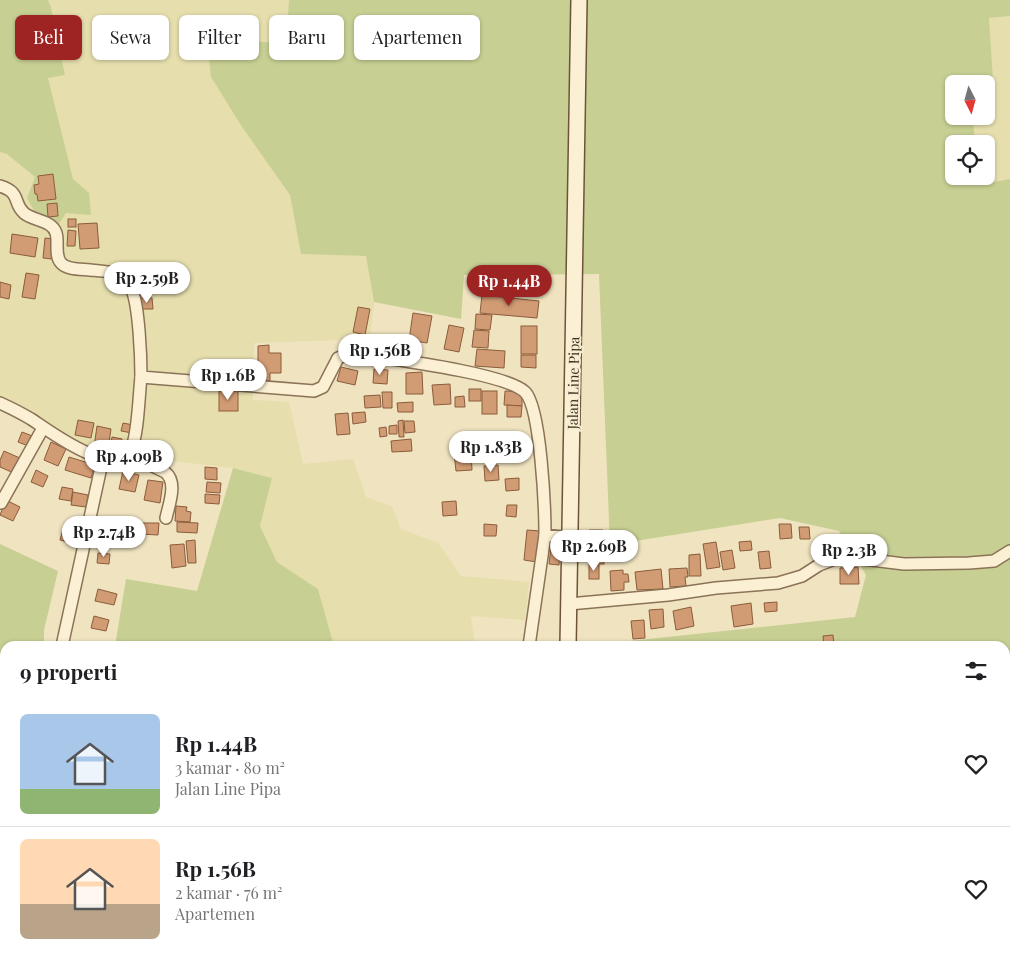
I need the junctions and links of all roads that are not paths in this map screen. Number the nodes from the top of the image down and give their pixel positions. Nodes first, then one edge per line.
1 (578, 0) edge
2 (0, 186) edge
3 (141, 377) junction
4 (0, 403) edge
5 (43, 428) junction
6 (128, 454) junction
7 (103, 458) junction
8 (1, 503) edge
9 (166, 518) dead end
10 (545, 535) junction
11 (571, 538) junction
12 (1010, 552) edge
13 (569, 604) junction
14 (63, 641) edge
15 (530, 641) edge
16 (568, 641) edge

1 - 11 main road, Jalan Line Pipa
2 - 3 street
3 - 6 street
3 - 10 street
4 - 5 street
5 - 7 street
5 - 8 street
6 - 7 street
6 - 9 street
7 - 14 street
10 - 11 street
10 - 15 street
11 - 13 main road, Jalan Line Pipa
12 - 13 street
13 - 16 main road, Jalan Line Pipa

